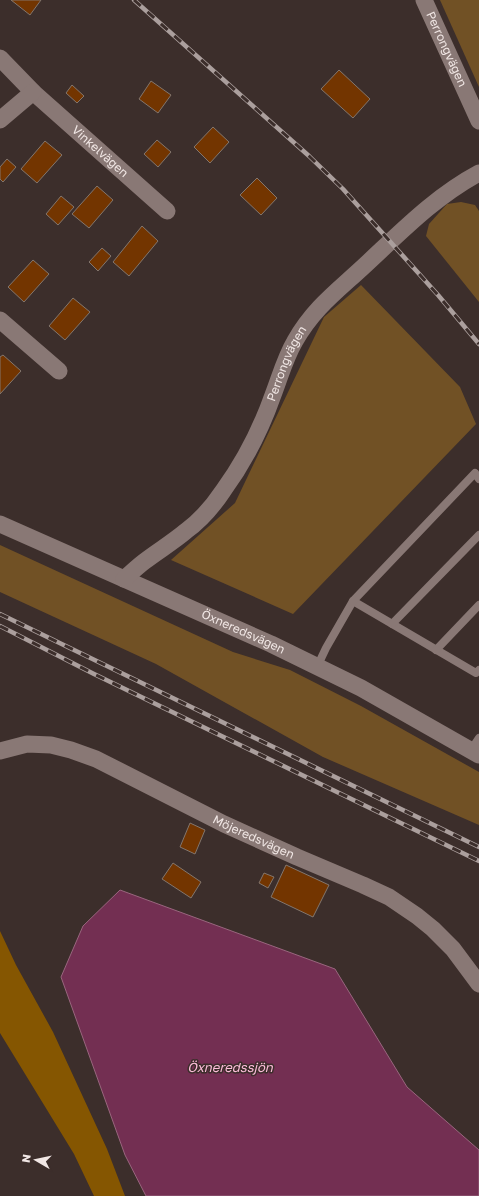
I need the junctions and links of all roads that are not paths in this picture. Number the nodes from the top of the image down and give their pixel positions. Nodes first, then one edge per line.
1 (424, 0) edge
2 (0, 58) edge
3 (32, 92) junction
4 (0, 120) edge
5 (479, 121) edge
6 (479, 172) edge
7 (167, 211) dead end
8 (0, 320) edge
9 (59, 371) dead end
10 (479, 479) edge
11 (0, 524) edge
12 (479, 535) edge
13 (124, 579) junction
14 (353, 600) junction
15 (479, 605) edge
16 (392, 624) junction
17 (436, 650) junction
18 (317, 667) junction
19 (479, 670) edge
20 (476, 748) edge
21 (0, 751) edge
22 (479, 984) edge

1 - 5 street, Perrongvägen
2 - 3 street, Vinkelvägen
3 - 4 street
3 - 7 street, Vinkelvägen
6 - 13 street, Perrongvägen
8 - 9 street
10 - 14 lane
11 - 13 street, Öxneredsvägen
12 - 16 lane
13 - 18 street, Öxneredsvägen
14 - 16 lane
14 - 18 lane
15 - 17 lane
16 - 17 lane
17 - 19 lane
18 - 20 street, Öxneredsvägen
21 - 22 street, Möjeredsvägen

